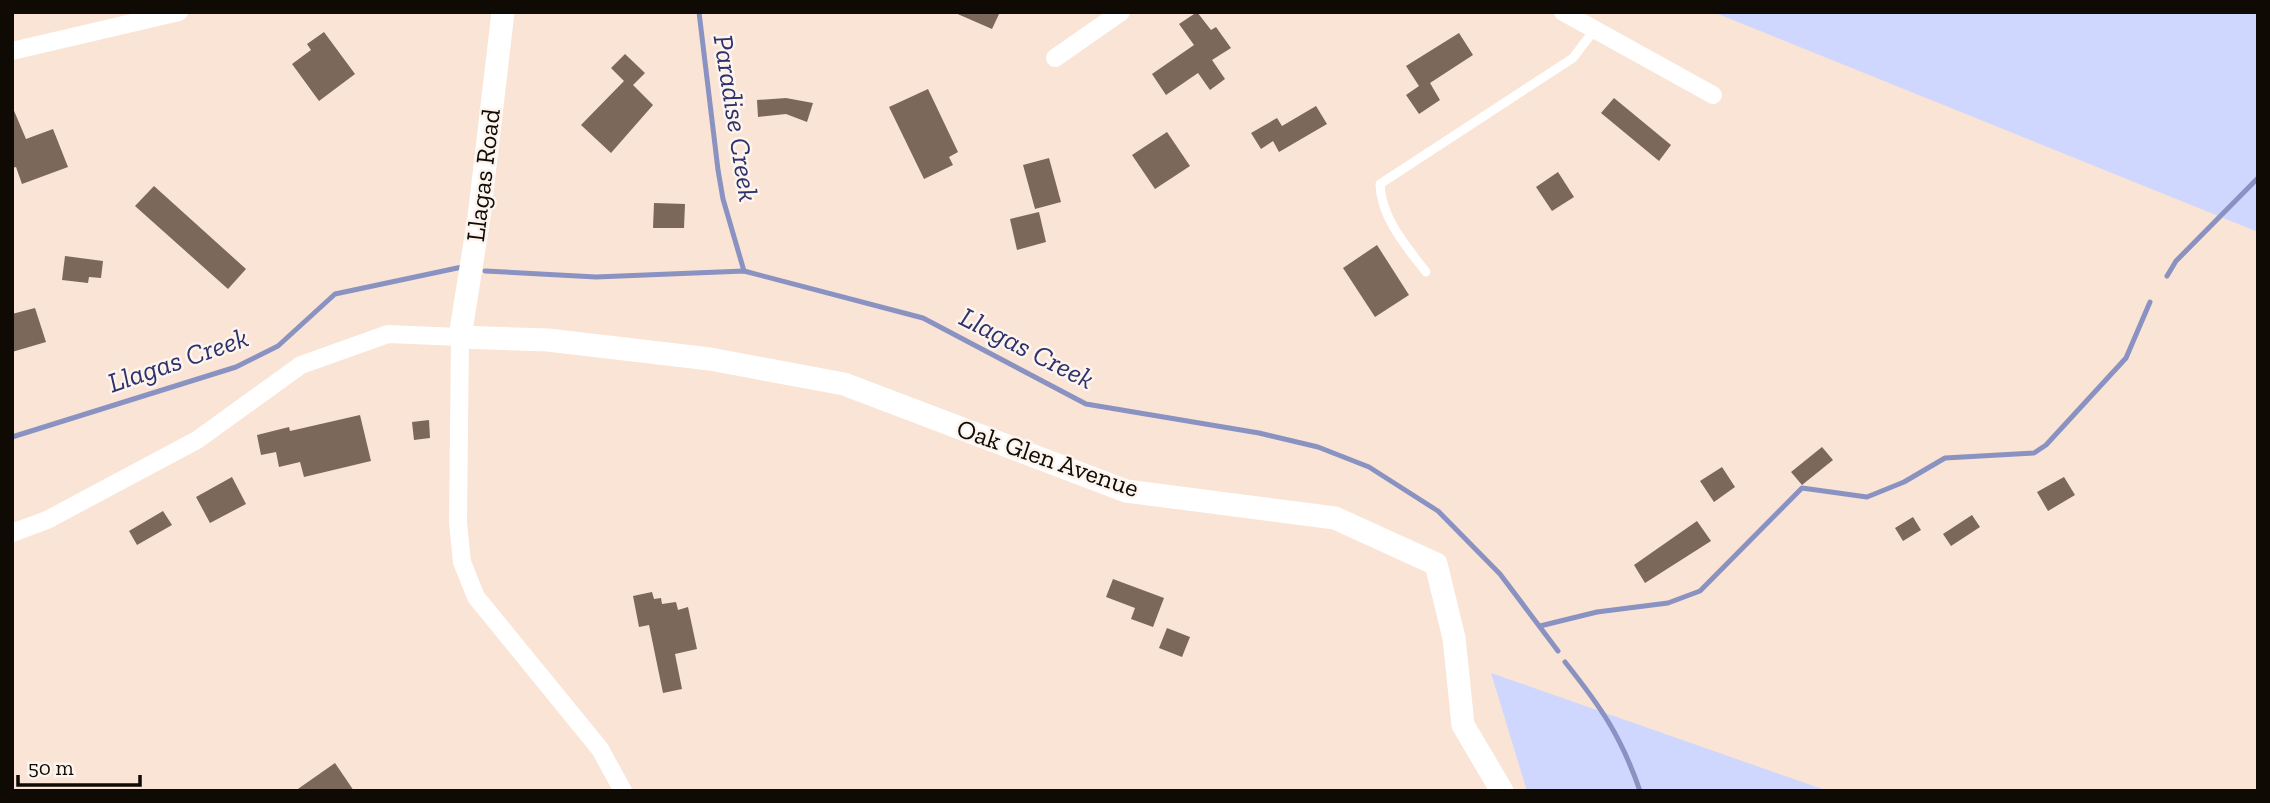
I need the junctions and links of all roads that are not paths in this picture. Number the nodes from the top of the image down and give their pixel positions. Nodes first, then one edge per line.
1 (179, 12) edge
2 (503, 12) edge
3 (1121, 12) edge
4 (1563, 12) edge
5 (1595, 29) junction
6 (12, 51) edge
7 (1055, 58) dead end
8 (1713, 95) dead end
9 (1426, 272) dead end
10 (460, 337) junction
11 (12, 533) edge
12 (623, 791) edge
13 (1502, 791) edge

1 - 6 street
2 - 10 street, Llagas Road
3 - 7 street
4 - 5 street
5 - 8 street
5 - 9 lane
10 - 11 street
10 - 12 street
10 - 13 street, Oak Glen Avenue

